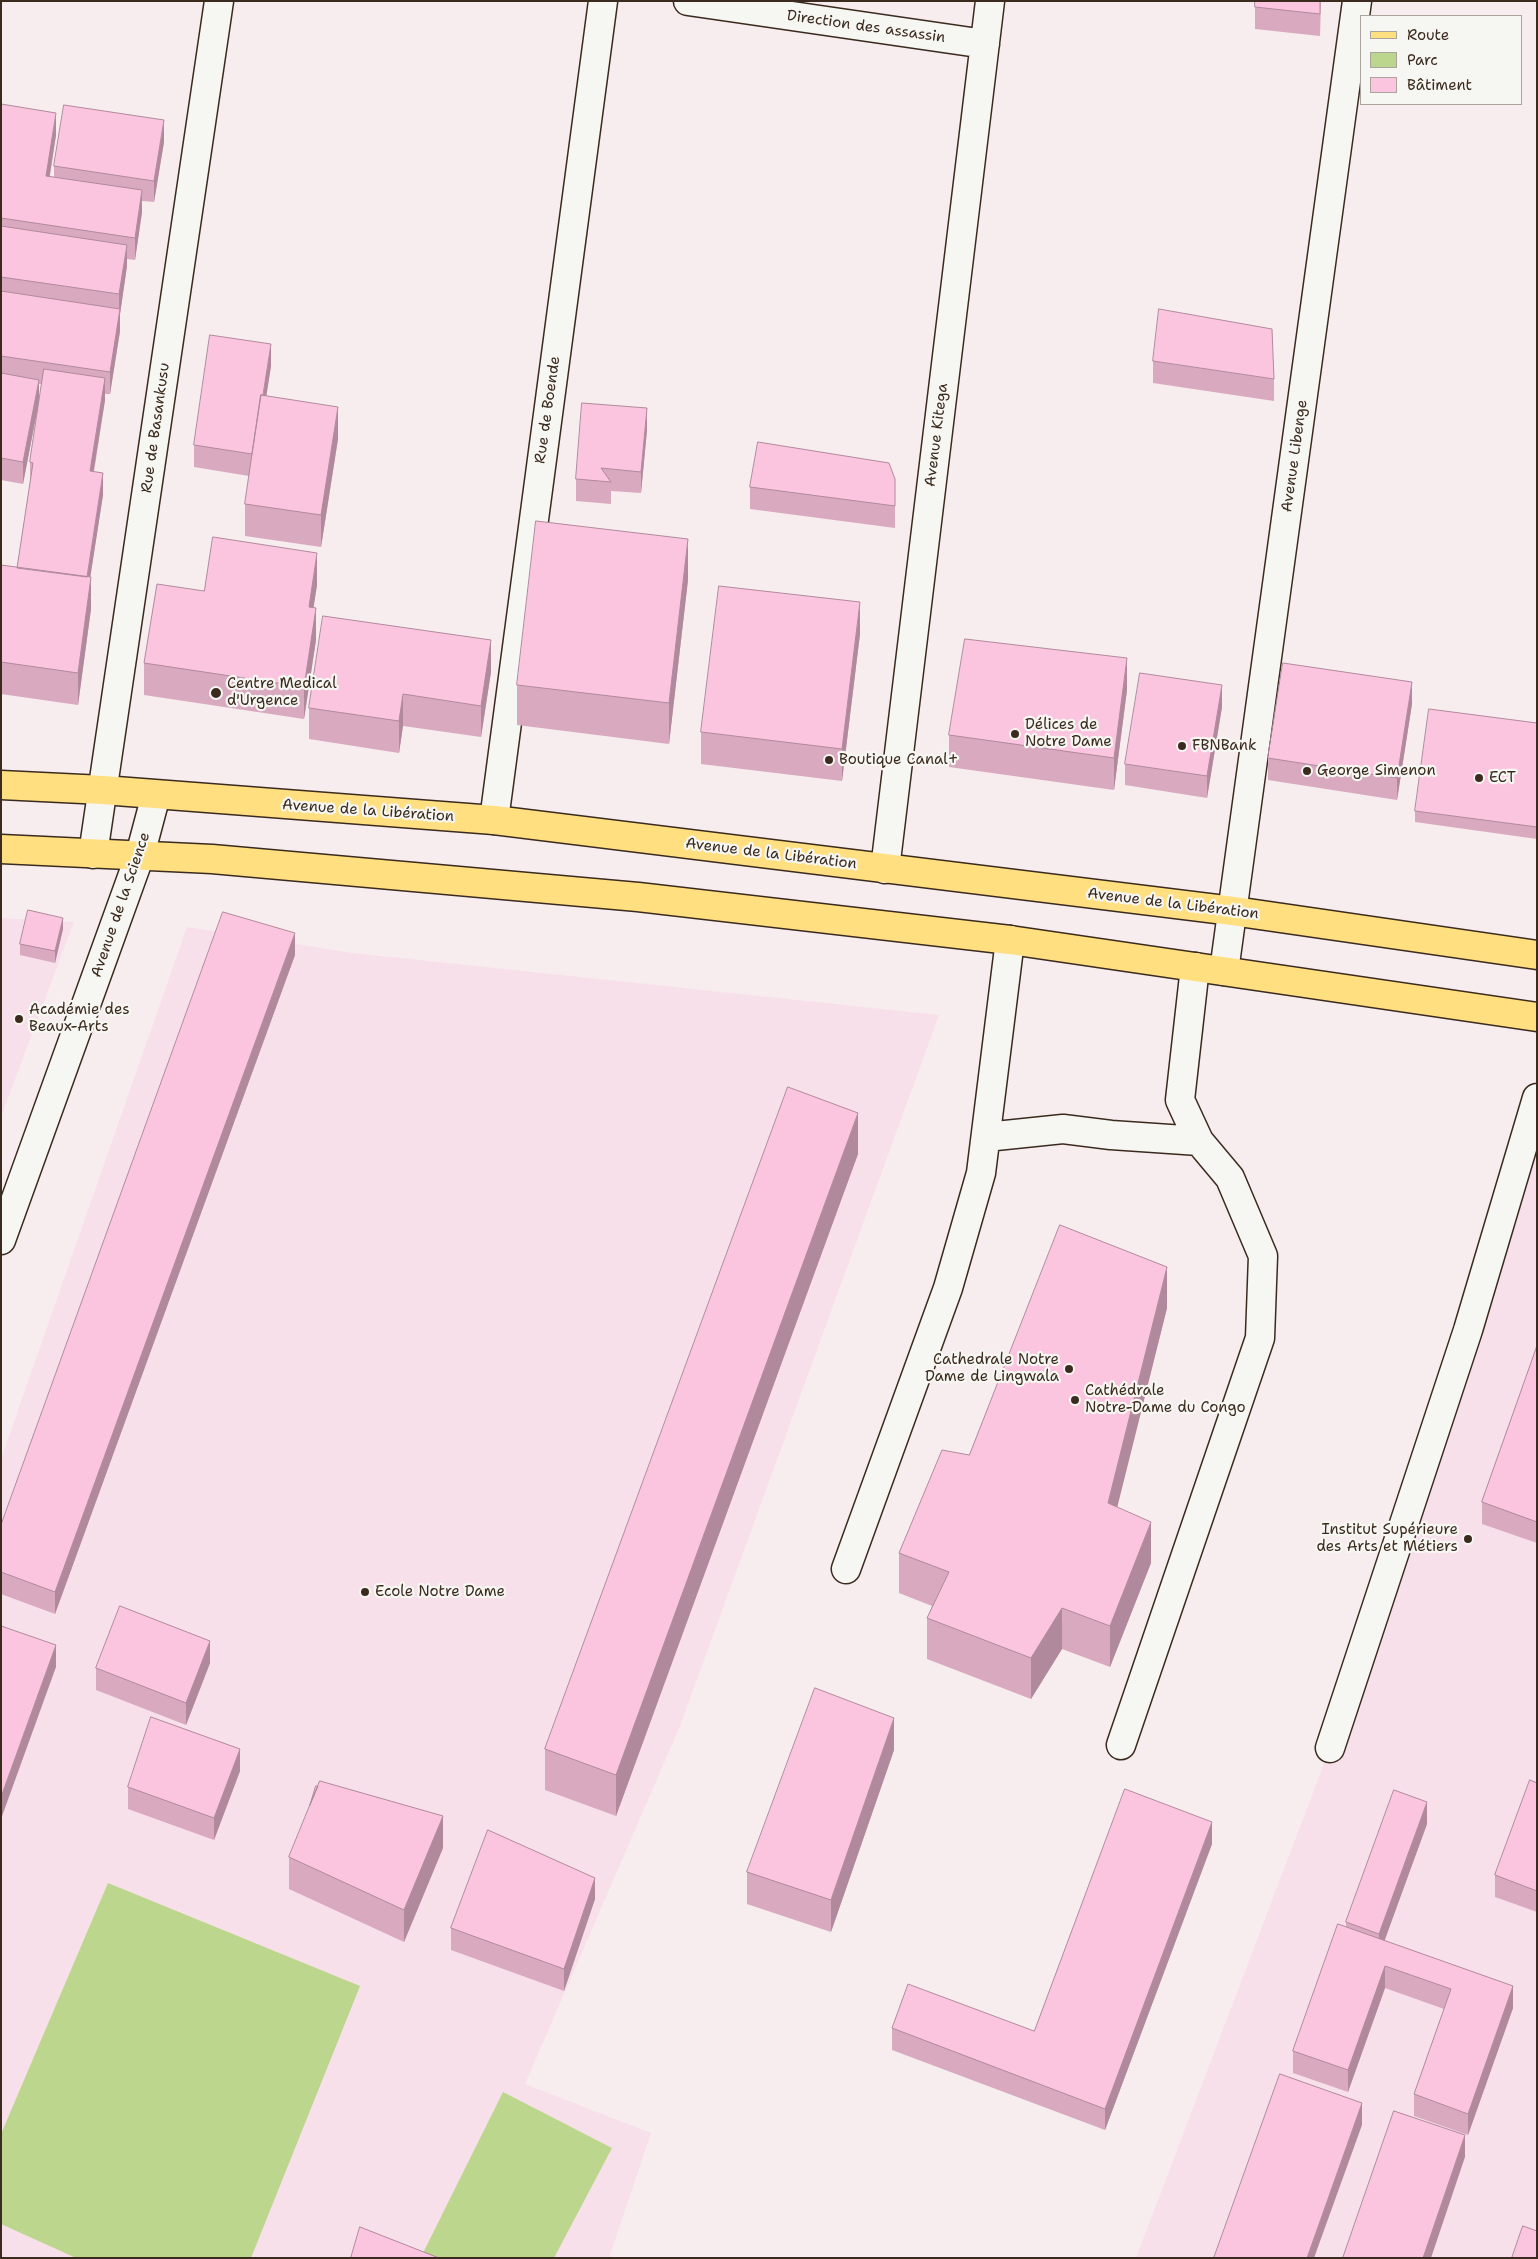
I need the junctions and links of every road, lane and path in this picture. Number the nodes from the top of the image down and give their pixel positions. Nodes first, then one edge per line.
1 (220, 1) edge
2 (603, 1) edge
3 (688, 1) edge
4 (990, 1) edge
5 (1357, 1) edge
6 (985, 44) junction
7 (1, 785) edge
8 (103, 790) junction
9 (156, 795) junction
10 (494, 820) junction
11 (1, 849) edge
12 (93, 854) junction
13 (140, 855) junction
14 (885, 868) junction
15 (1233, 911) junction
16 (1010, 940) junction
17 (1537, 955) edge
18 (1196, 967) junction
19 (1224, 971) junction
20 (1537, 1017) edge
21 (1537, 1098) edge
22 (986, 1137) junction
23 (1199, 1141) junction
24 (1, 1240) edge
25 (846, 1569) dead end
26 (1121, 1745) dead end
27 (1330, 1748) dead end

1 - 8 street, Rue de Basankusu
2 - 10 street, Rue de Boende
3 - 6 street, Direction des assassin
4 - 6 street, Avenue Kitega
5 - 15 street, Avenue Libenge
6 - 14 street, Avenue Kitega
7 - 8 main road, Avenue de la Libération
8 - 9 main road, Avenue de la Libération
8 - 12 street, Rue de Basankusu
9 - 10 main road, Avenue de la Libération
9 - 13 street, Avenue de la Science
10 - 14 main road, Avenue de la Libération
11 - 12 main road
12 - 13 main road
13 - 16 main road
13 - 24 street, Avenue de la Science
14 - 15 main road, Avenue de la Libération
15 - 17 main road, Avenue de la Libération
15 - 19 street, Avenue Libenge
16 - 18 main road
16 - 22 street
18 - 19 main road
18 - 23 street
19 - 20 main road
21 - 27 street
22 - 23 street
22 - 25 street
23 - 26 street

